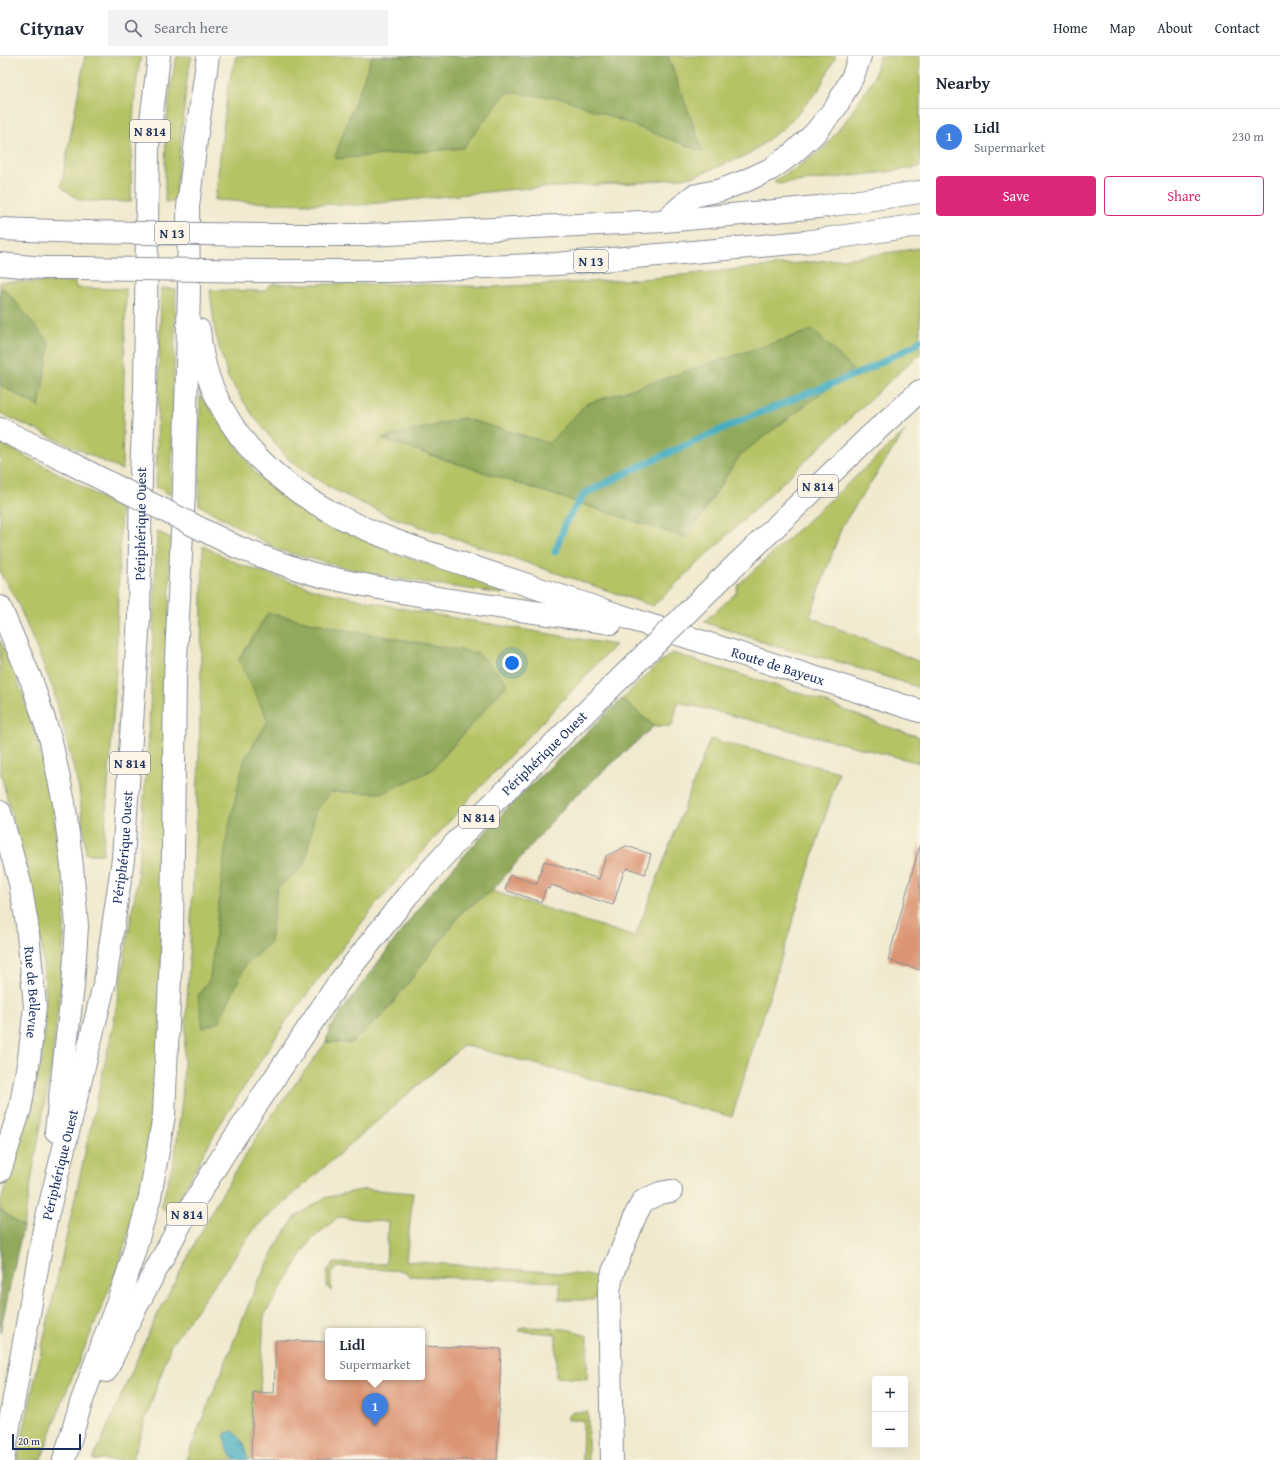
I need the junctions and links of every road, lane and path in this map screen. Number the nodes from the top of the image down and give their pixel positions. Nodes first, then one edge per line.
1 (160, 56) edge
2 (208, 56) edge
3 (860, 56) edge
4 (920, 192) edge
5 (664, 220) junction
6 (920, 225) edge
7 (0, 229) edge
8 (0, 264) edge
9 (189, 288) junction
10 (920, 391) edge
11 (0, 429) edge
12 (0, 607) edge
13 (637, 621) junction
14 (920, 711) edge
15 (0, 812) edge
16 (0, 1171) edge
17 (671, 1191) dead end
18 (44, 1229) junction
19 (3, 1460) edge
20 (64, 1460) edge
21 (68, 1460) edge
22 (612, 1460) edge

1 - 18 main road, Périphérique Ouest / N 814
2 - 9 main road
3 - 5 main road
4 - 5 main road, N 13
5 - 7 main road, N 13, bridge
6 - 8 main road, N 13, bridge
9 - 13 main road, Route de Bayeux
9 - 20 main road
10 - 21 main road, Périphérique Ouest / N 814, bridge
11 - 13 main road, bridge
12 - 18 main road
13 - 14 main road, Route de Bayeux
15 - 16 main road, Rue de Bellevue
17 - 22 main road
18 - 19 main road, Périphérique Ouest / N 814

